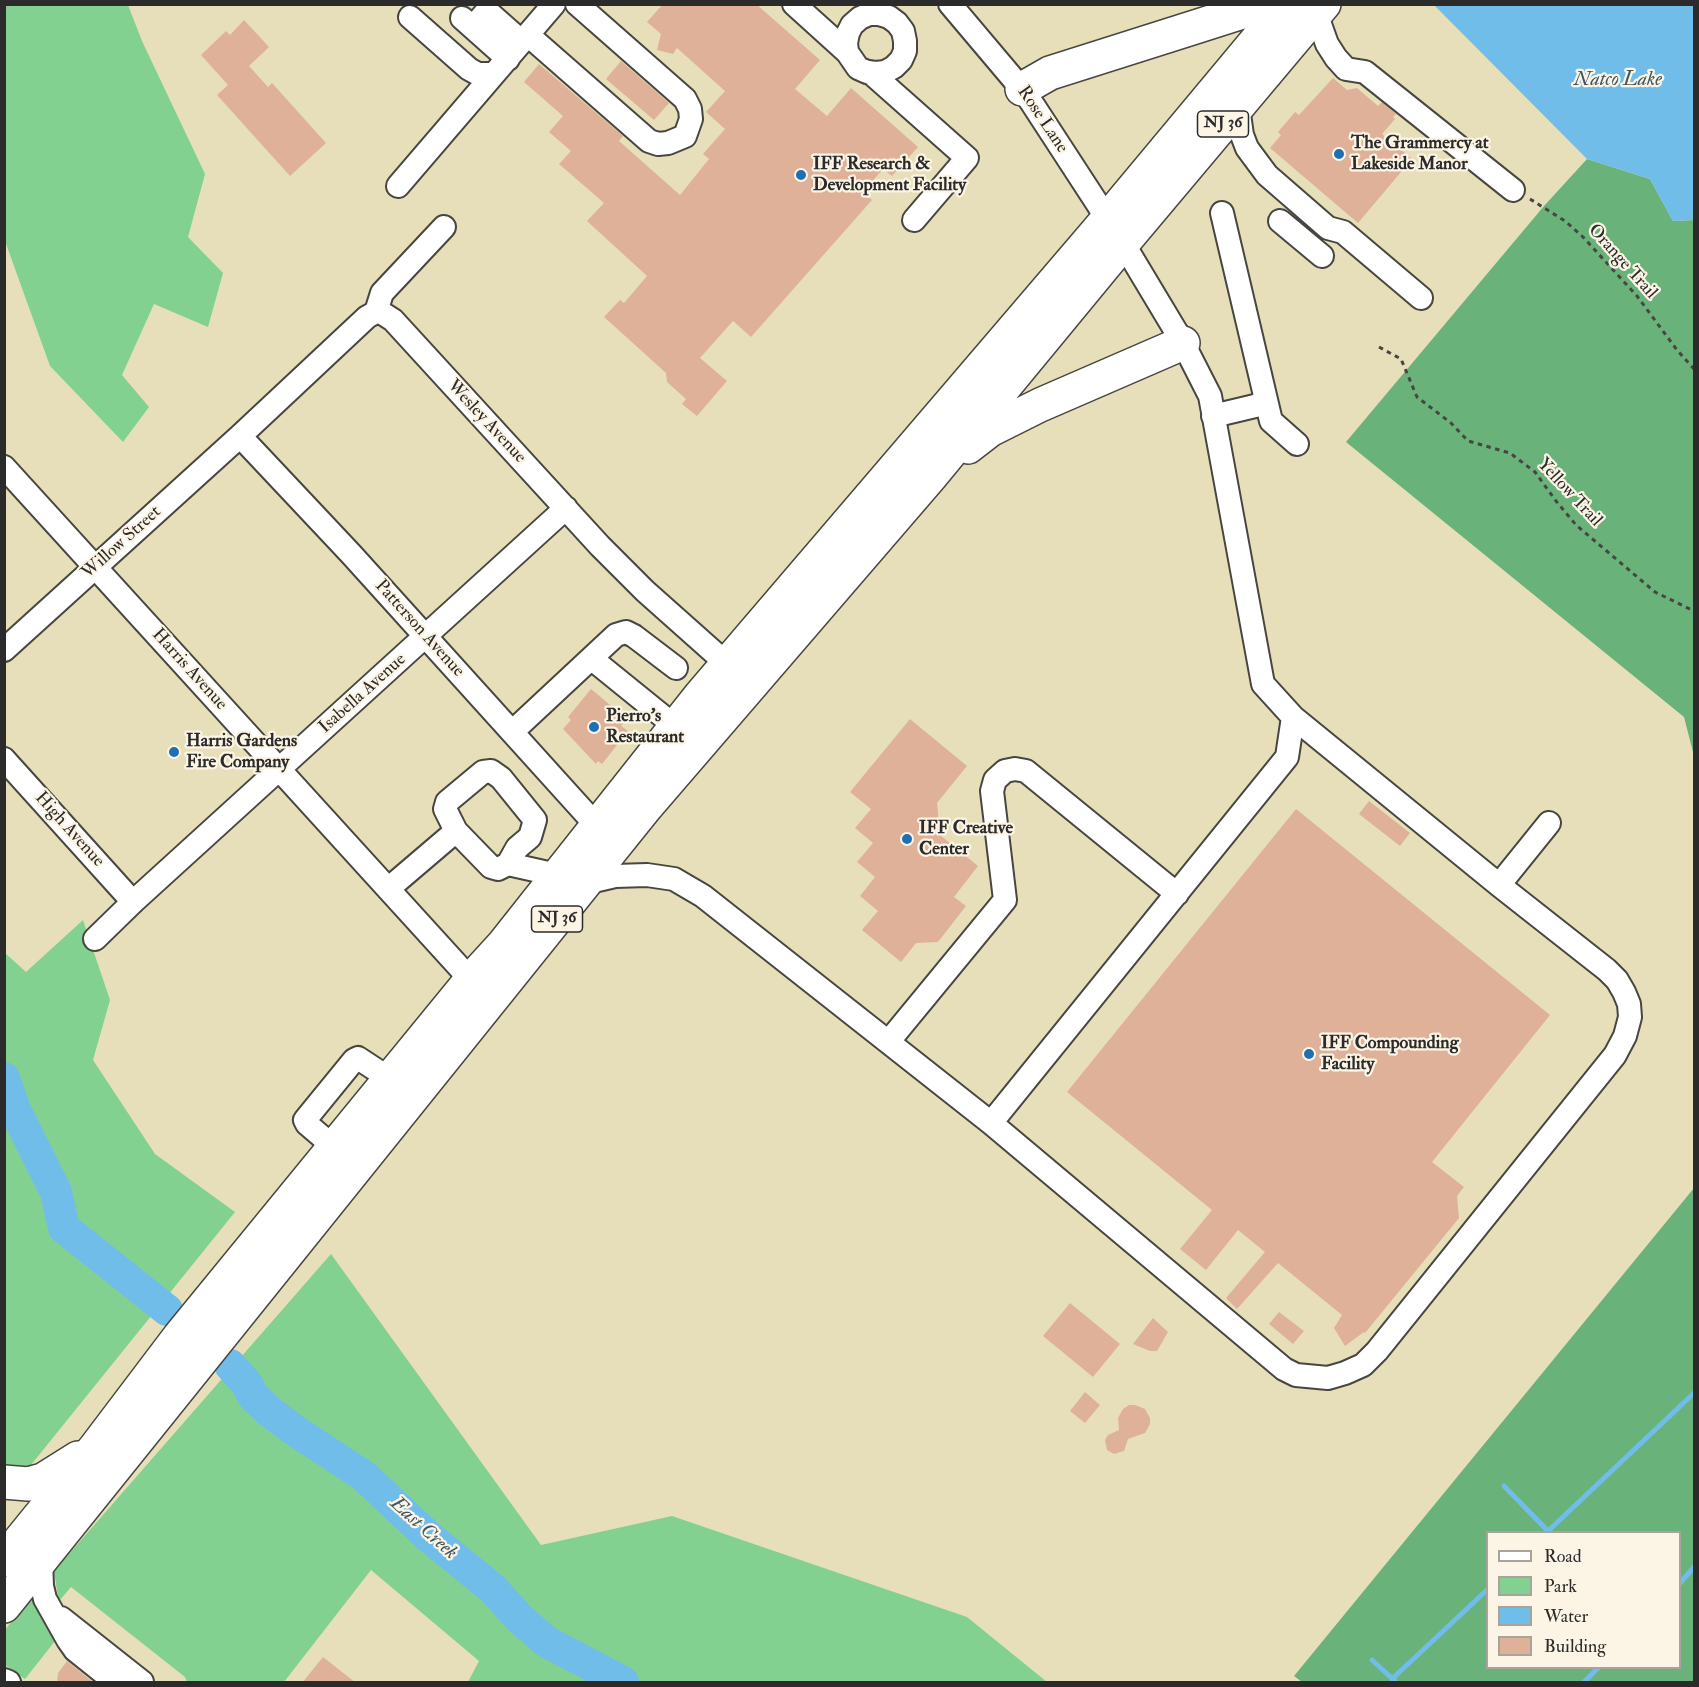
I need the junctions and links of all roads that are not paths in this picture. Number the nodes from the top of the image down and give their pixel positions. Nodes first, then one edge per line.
1 (554, 4) edge
2 (577, 4) edge
3 (950, 4) edge
4 (1255, 4) edge
5 (800, 6) edge
6 (1309, 7) edge
7 (411, 17) dead end
8 (525, 38) junction
9 (847, 52) junction
10 (501, 66) junction
11 (870, 72) junction
12 (1022, 89) junction
13 (1238, 106) junction
14 (1200, 151) junction
15 (1251, 154) junction
16 (398, 186) dead end
17 (1513, 190) road end
18 (1222, 213) dead end
19 (914, 220) dead end
20 (1280, 221) dead end
21 (444, 227) dead end
22 (1115, 231) junction
23 (1322, 256) dead end
24 (1420, 298) dead end
25 (376, 312) junction
26 (1183, 343) junction
27 (1266, 401) junction
28 (1213, 416) junction
29 (240, 436) junction
30 (1297, 444) dead end
31 (4, 467) edge
32 (931, 476) junction
33 (566, 508) junction
34 (95, 567) junction
35 (426, 637) junction
36 (4, 650) edge
37 (592, 659) junction
38 (727, 664) junction
39 (676, 668) dead end
40 (1293, 717) junction
41 (676, 727) junction
42 (512, 732) junction
43 (4, 759) edge
44 (280, 770) junction
45 (1549, 823) dead end
46 (596, 825) junction
47 (456, 831) junction
48 (508, 864) junction
49 (571, 879) junction
50 (1499, 885) junction
51 (388, 889) junction
52 (1177, 894) junction
53 (133, 902) junction
54 (95, 939) dead end
55 (471, 980) junction
56 (889, 1041) junction
57 (991, 1123) junction
58 (95, 1448) junction
59 (4, 1482) edge
60 (4, 1527) edge
61 (4, 1546) edge
62 (4, 1560) edge
63 (41, 1560) junction
64 (4, 1606) edge
65 (51, 1610) junction
66 (115, 1683) edge
67 (142, 1683) edge

1 - 8 street
2 - 8 street
3 - 12 street, Rose Lane
4 - 12 highway
5 - 9 street
6 - 13 highway, NJ 36
6 - 17 street
6 - 22 highway, NJ 36
7 - 10 street
8 - 10 street
8 - 10 street
9 - 11 street
9 - 11 street
10 - 16 street
11 - 19 street
12 - 22 street, Rose Lane
13 - 14 highway, NJ 36
13 - 15 street
14 - 15 street
14 - 22 highway, NJ 36
15 - 24 street
18 - 27 street
20 - 23 street
21 - 25 street
22 - 26 street, Rose Lane
22 - 32 highway, NJ 36
22 - 38 highway, NJ 36
25 - 29 street
25 - 33 street, Wesley Avenue
26 - 28 street, Rose Lane
26 - 32 highway
27 - 28 street
27 - 30 street
28 - 40 street, Rose Lane
29 - 34 street, Willow Street
29 - 35 street, Patterson Avenue
31 - 34 street, Harris Avenue
32 - 49 highway, NJ 36
33 - 35 street, Isabella Avenue
33 - 38 street, Wesley Avenue
34 - 36 street, Willow Street
34 - 44 street, Harris Avenue
35 - 42 street, Patterson Avenue
35 - 44 street, Isabella Avenue
37 - 39 street
37 - 41 street
37 - 42 street
38 - 41 highway, NJ 36
40 - 50 street, Rose Lane
40 - 52 street
41 - 46 highway, NJ 36
42 - 46 street, Patterson Avenue
43 - 53 street, High Avenue
44 - 51 street, Harris Avenue
44 - 53 street, Isabella Avenue
45 - 50 street
46 - 49 highway, NJ 36
47 - 48 street
47 - 48 street
47 - 51 street
48 - 49 street
49 - 55 highway, NJ 36
49 - 56 street, Rose Lane
49 - 63 highway, NJ 36
50 - 57 street, Rose Lane
51 - 55 street, Harris Avenue
52 - 56 street
52 - 57 street
53 - 54 street, Isabella Avenue
55 - 58 highway, NJ 36
56 - 57 street, Rose Lane
58 - 59 highway
58 - 62 highway, NJ 36
60 - 61 highway
63 - 64 highway, NJ 36
63 - 65 street
65 - 66 street
65 - 67 street

